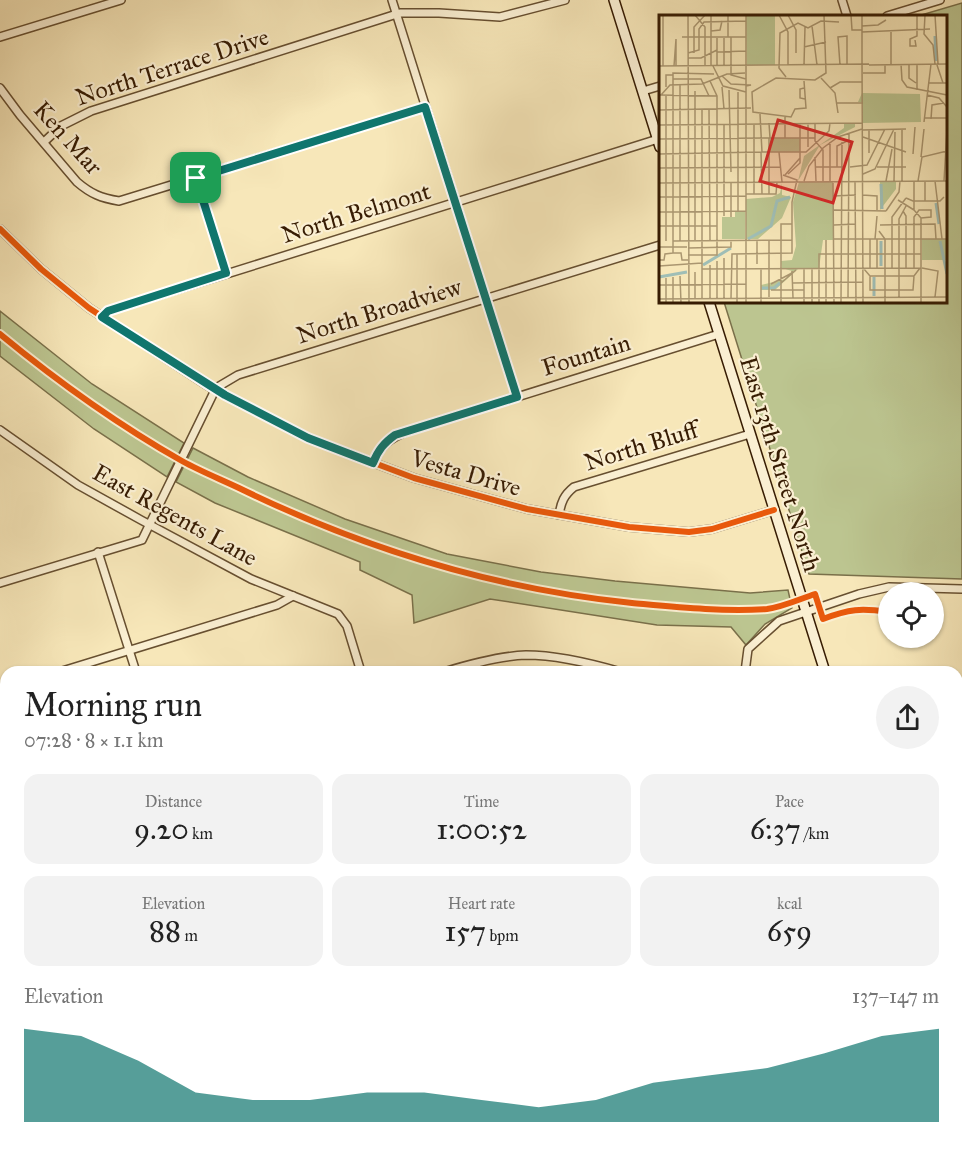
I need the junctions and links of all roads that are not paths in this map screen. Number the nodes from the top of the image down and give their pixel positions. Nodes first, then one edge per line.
1 (121, 0) edge
2 (392, 0) edge
3 (565, 0) edge
4 (614, 0) edge
5 (842, 0) edge
6 (940, 0) edge
7 (396, 14) junction
8 (847, 15) edge
9 (890, 15) edge
10 (0, 37) edge
11 (659, 86) edge
12 (0, 88) edge
13 (643, 91) junction
14 (425, 107) junction
15 (44, 142) junction
16 (659, 143) edge
17 (196, 178) junction
18 (456, 202) junction
19 (0, 229) edge
20 (659, 244) edge
21 (226, 273) junction
22 (486, 299) junction
23 (709, 303) edge
24 (102, 317) junction
25 (719, 334) junction
26 (215, 390) junction
27 (517, 397) junction
28 (0, 430) edge
29 (750, 434) junction
30 (373, 463) junction
31 (774, 510) junction
32 (559, 515) junction
33 (150, 525) junction
34 (98, 552) junction
35 (0, 583) edge
36 (962, 589) edge
37 (293, 596) junction
38 (806, 611) junction
39 (129, 650) junction
40 (77, 666) edge
41 (134, 666) edge
42 (359, 666) edge
43 (466, 666) edge
44 (596, 666) edge
45 (746, 666) edge
46 (823, 666) edge

1 - 10 street
2 - 7 street
3 - 7 street, North Terrace Drive
4 - 13 main road
5 - 8 street
6 - 9 street
7 - 14 street
7 - 15 street, North Terrace Drive
11 - 13 street
12 - 15 street, Ken Mar
13 - 16 main road
14 - 17 street, Ken Mar
14 - 18 street
15 - 17 street, Ken Mar
16 - 18 street, North Belmont
17 - 21 street
18 - 21 street, North Belmont
18 - 22 street
19 - 24 street, Vesta Drive
20 - 22 street, North Broadview
21 - 24 street, North Belmont
22 - 26 street, North Broadview
22 - 27 street
23 - 25 main road, East 13th Street North
24 - 26 street, Vesta Drive
25 - 27 street, Fountain
25 - 29 main road, East 13th Street North
26 - 30 street, Vesta Drive
26 - 33 street
27 - 30 street, Fountain
28 - 33 street, East Regents Lane
29 - 31 main road, East 13th Street North
29 - 32 street, North Bluff
30 - 32 street, Vesta Drive
31 - 32 street, Vesta Drive
31 - 38 main road, East 13th Street North
33 - 34 street
33 - 37 street, East Regents Lane
34 - 35 street
34 - 39 street
36 - 38 street
37 - 39 street
37 - 42 street, East Regents Lane
38 - 45 street
38 - 46 main road, East 13th Street North
39 - 40 street
39 - 41 street
43 - 44 street

